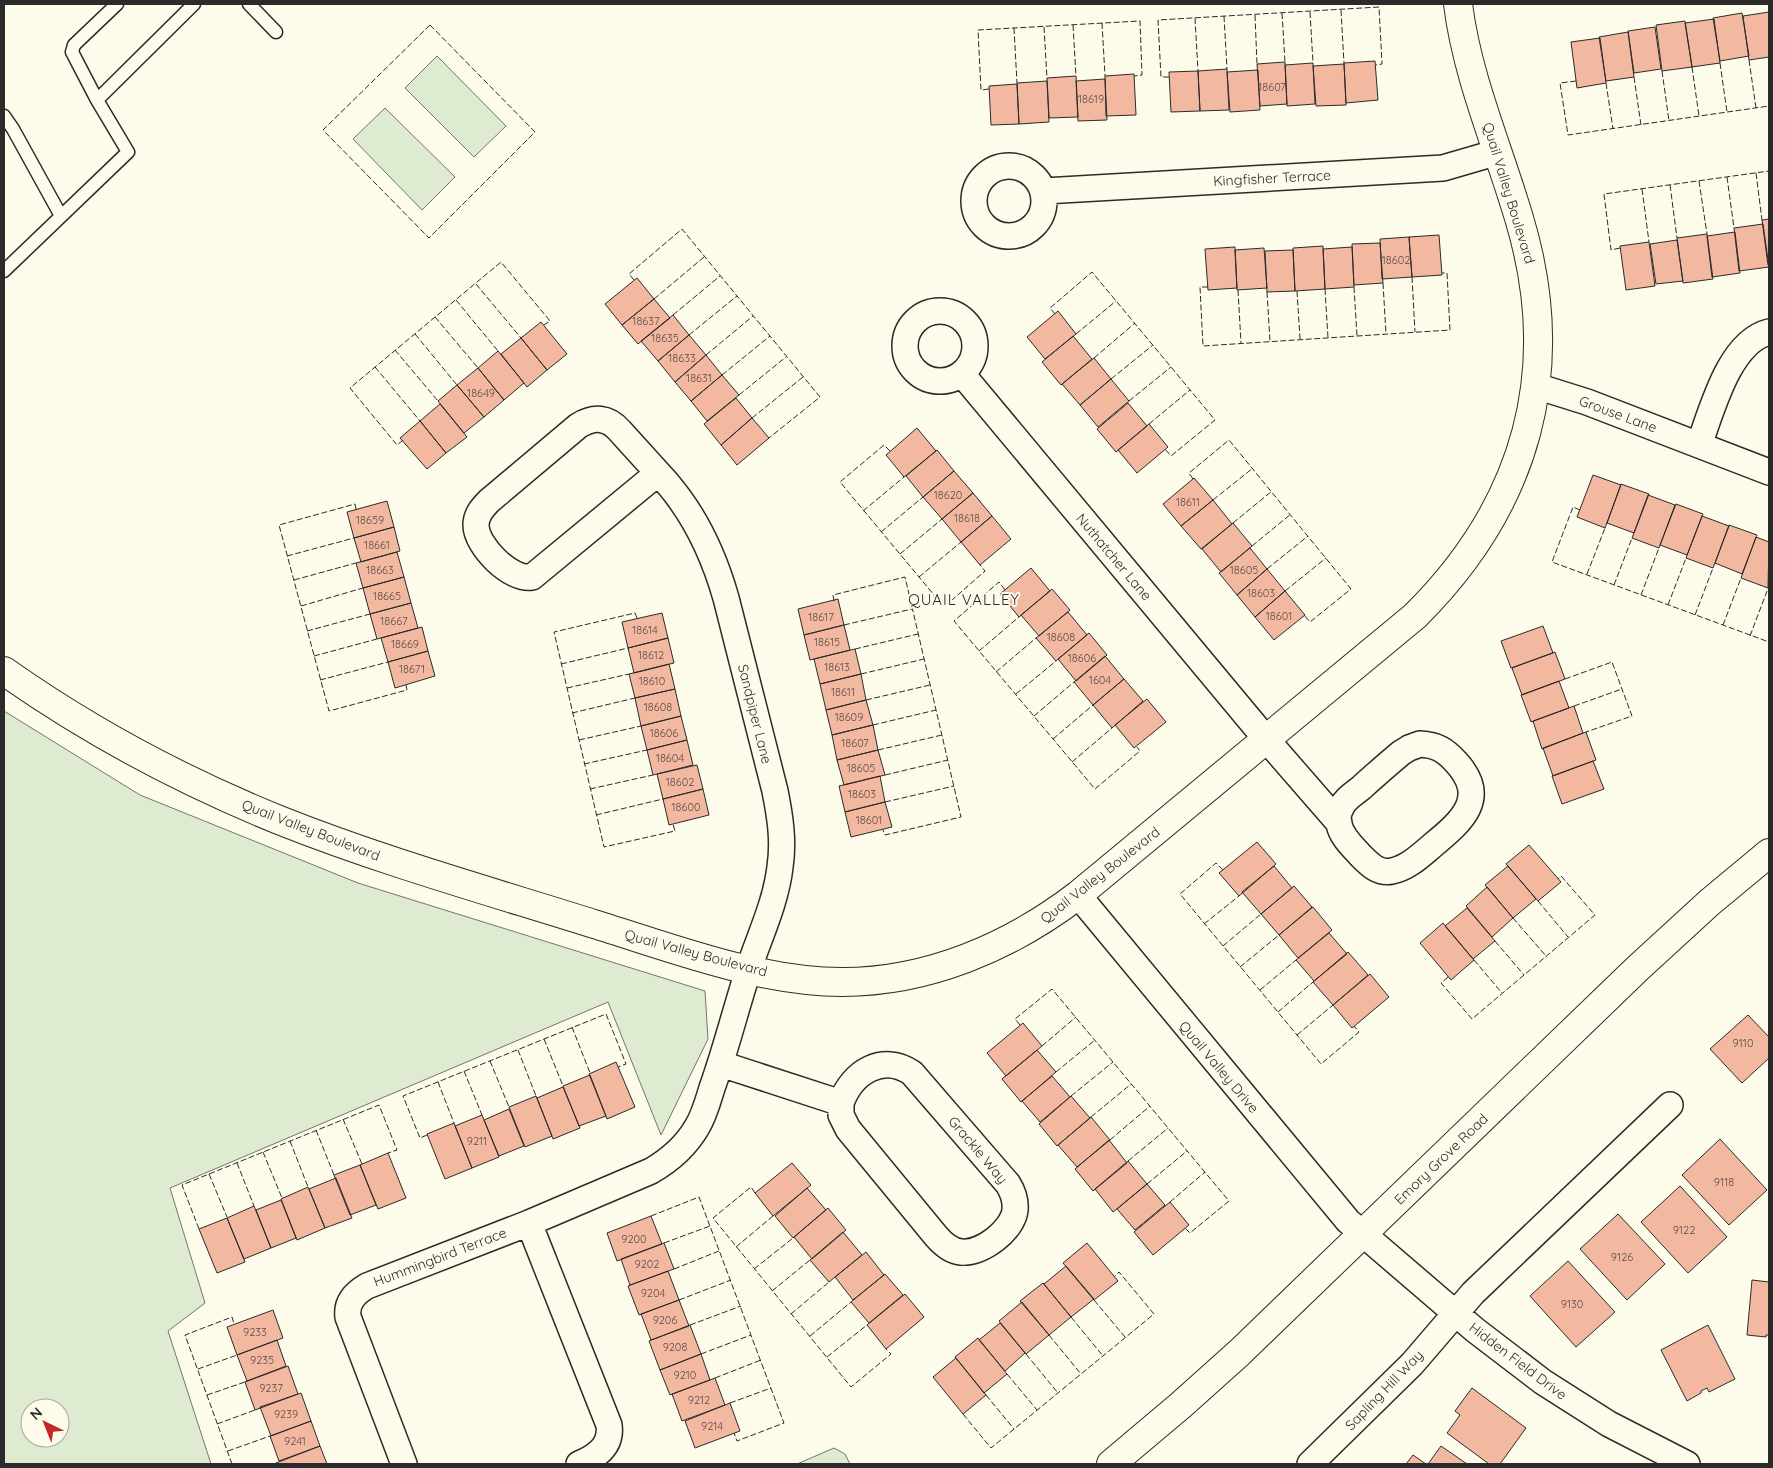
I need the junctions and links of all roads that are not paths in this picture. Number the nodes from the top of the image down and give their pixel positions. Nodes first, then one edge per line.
1 (117, 4) edge
2 (194, 4) edge
3 (249, 4) edge
4 (1458, 4) edge
5 (276, 32) dead end
6 (96, 100) junction
7 (4, 116) edge
8 (1498, 152) junction
9 (1044, 191) dead end
10 (61, 216) junction
11 (4, 271) edge
12 (1769, 332) edge
13 (962, 374) dead end
14 (1536, 386) junction
15 (1699, 445) junction
16 (1769, 472) edge
17 (658, 474) junction
18 (4, 671) edge
19 (1266, 739) junction
20 (1339, 823) junction
21 (1769, 853) edge
22 (1078, 895) junction
23 (749, 969) junction
24 (721, 1064) junction
25 (841, 1103) junction
26 (1670, 1105) dead end
27 (529, 1223) junction
28 (1363, 1235) junction
29 (1455, 1312) junction
30 (404, 1464) edge
31 (579, 1464) edge
32 (1111, 1464) edge
33 (1310, 1464) edge
34 (1687, 1464) edge

1 - 6 lane
2 - 6 lane
3 - 5 lane
4 - 8 street, Quail Valley Boulevard
6 - 10 lane
7 - 10 lane
8 - 9 street, Kingfisher Terrace
8 - 14 street, Quail Valley Boulevard
10 - 11 lane
12 - 15 street
13 - 19 street, Nuthatcher Lane
14 - 15 street, Grouse Lane
14 - 19 street, Quail Valley Boulevard
15 - 16 street, Grouse Lane
17 - 17 street, Sandpiper Lane
17 - 23 street, Sandpiper Lane
18 - 23 street, Quail Valley Boulevard
19 - 20 street, Nuthatcher Lane
19 - 22 street, Quail Valley Boulevard
20 - 20 street
21 - 28 street, Emory Grove Road
22 - 23 street, Quail Valley Boulevard
22 - 28 street, Quail Valley Drive
23 - 24 street, Hummingbird Terrace
24 - 25 street
24 - 27 street, Hummingbird Terrace
25 - 25 street, Grackle Way
26 - 29 street
27 - 30 street, Hummingbird Terrace
27 - 31 street
28 - 29 street, Hidden Field Drive
28 - 32 street, Emory Grove Road
29 - 33 street, Sapling Hill Way
29 - 34 street, Hidden Field Drive

